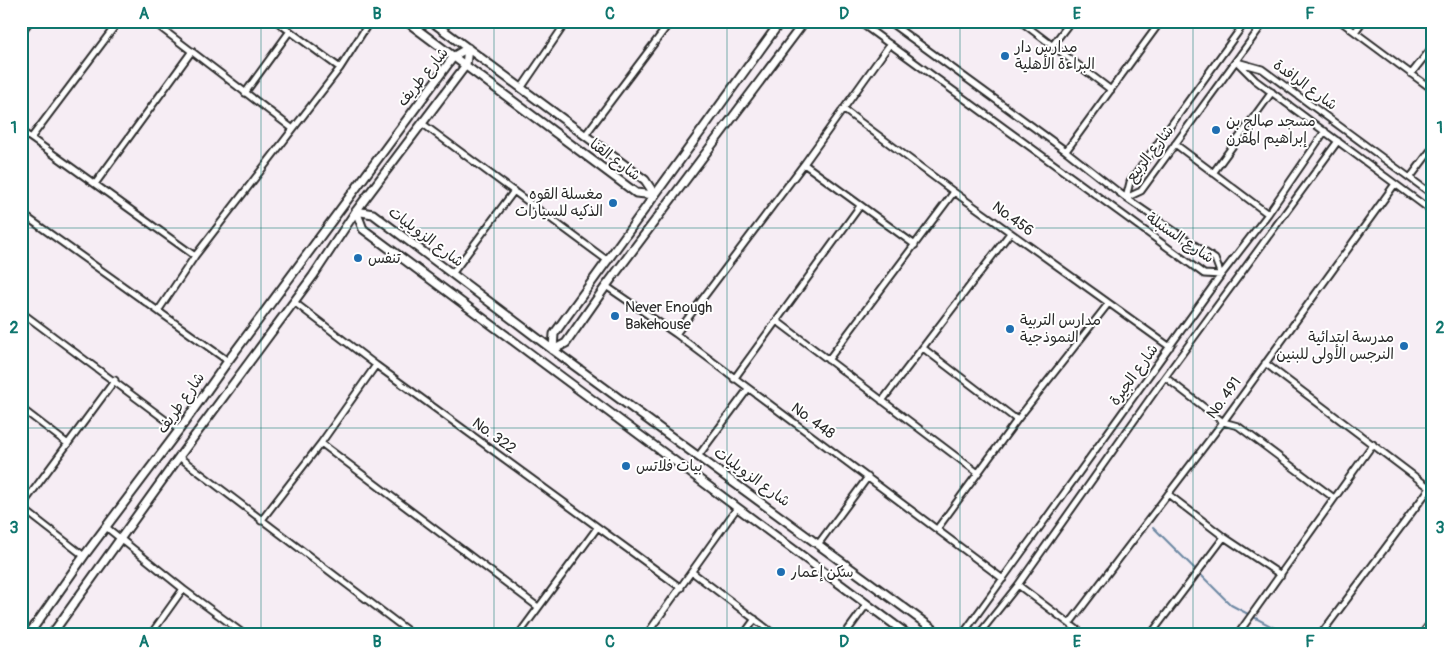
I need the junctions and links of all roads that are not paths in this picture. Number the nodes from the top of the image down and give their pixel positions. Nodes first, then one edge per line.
1 (30, 21) edge
2 (119, 21) edge
3 (152, 21) edge
4 (276, 21) edge
5 (370, 21) edge
6 (406, 21) edge
7 (431, 21) edge
8 (671, 21) edge
9 (781, 21) edge
10 (805, 21) edge
11 (858, 21) edge
12 (888, 21) edge
13 (1020, 21) edge
14 (1071, 21) edge
15 (1161, 21) edge
16 (1246, 21) edge
17 (1265, 21) edge
18 (1340, 21) edge
19 (1363, 21) edge
20 (565, 22) edge
21 (290, 31) junction
22 (1355, 32) junction
23 (21, 33) edge
24 (890, 44) junction
25 (1052, 46) junction
26 (1433, 46) edge
27 (468, 48) junction
28 (192, 52) junction
29 (454, 56) junction
30 (1237, 62) junction
31 (466, 65) junction
32 (340, 68) junction
33 (1412, 74) junction
34 (522, 87) junction
35 (1111, 90) junction
36 (1433, 90) edge
37 (1272, 92) junction
38 (245, 93) junction
39 (843, 109) junction
40 (423, 124) junction
41 (293, 129) junction
42 (21, 131) edge
43 (1325, 131) junction
44 (586, 134) junction
45 (31, 138) junction
46 (1338, 141) junction
47 (1175, 144) junction
48 (1433, 147) edge
49 (1066, 151) junction
50 (804, 164) junction
51 (1214, 174) junction
52 (1410, 178) junction
53 (95, 184) junction
54 (1395, 184) junction
55 (514, 191) junction
56 (954, 192) junction
57 (655, 195) junction
58 (1433, 195) edge
59 (1126, 198) junction
60 (860, 206) junction
61 (356, 212) junction
62 (1433, 212) edge
63 (21, 213) edge
64 (1268, 214) junction
65 (1010, 233) junction
66 (915, 245) junction
67 (195, 256) junction
68 (608, 261) junction
69 (452, 274) junction
70 (1221, 275) junction
71 (606, 286) junction
72 (294, 302) junction
73 (1108, 304) junction
74 (158, 311) junction
75 (21, 312) edge
76 (776, 321) junction
77 (676, 334) junction
78 (1170, 347) junction
79 (923, 348) junction
80 (553, 350) junction
81 (828, 360) junction
82 (228, 361) junction
83 (1265, 363) junction
84 (376, 365) junction
85 (1166, 377) junction
86 (734, 379) junction
87 (115, 380) junction
88 (748, 390) junction
89 (882, 401) junction
90 (21, 408) edge
91 (1017, 420) junction
92 (1223, 422) junction
93 (179, 430) junction
94 (321, 443) junction
95 (68, 444) junction
96 (1374, 444) junction
97 (699, 455) junction
98 (179, 457) junction
99 (978, 473) junction
100 (868, 477) junction
101 (1431, 486) edge
102 (1168, 494) junction
103 (1334, 498) junction
104 (21, 507) edge
105 (737, 508) junction
106 (261, 521) junction
107 (106, 527) junction
108 (596, 528) junction
109 (936, 529) junction
110 (1224, 537) junction
111 (121, 539) junction
112 (818, 543) junction
113 (84, 556) junction
114 (692, 572) junction
115 (1281, 575) junction
116 (1003, 579) junction
117 (1018, 585) junction
118 (680, 588) junction
119 (183, 589) junction
120 (867, 604) junction
121 (538, 607) junction
122 (755, 619) junction
123 (1433, 621) edge
124 (1070, 623) junction
125 (29, 634) edge
126 (52, 634) edge
127 (151, 634) edge
128 (244, 634) edge
129 (412, 634) edge
130 (519, 634) edge
131 (646, 634) edge
132 (744, 634) edge
133 (774, 634) edge
134 (845, 634) edge
135 (907, 634) edge
136 (940, 634) edge
137 (963, 634) edge
138 (979, 634) edge
139 (1083, 634) edge
140 (1151, 634) edge
141 (1238, 634) edge
142 (1321, 634) edge
143 (1423, 634) edge

1 - 23 street
2 - 45 street
3 - 28 street
4 - 21 street
5 - 32 street
6 - 29 street, شارع القنا
7 - 27 street, شارع القنا
8 - 44 street
9 - 57 street
10 - 71 street
11 - 24 street, شارع السنبلة
12 - 49 street, شارع السنبلة
13 - 25 street
14 - 25 street
15 - 35 street
16 - 59 street, شارع الربيع
17 - 30 street, شارع الربيع
18 - 22 street
19 - 22 street
20 - 34 street
21 - 32 street
21 - 38 street
22 - 33 street
24 - 39 street
24 - 70 street, شارع السنبلة
25 - 35 street
26 - 33 street
27 - 29 street, شارع طريف
27 - 31 street, شارع طريف
27 - 34 street, شارع القنا
28 - 38 street
28 - 53 street
29 - 31 street, شارع القنا
29 - 82 street, شارع طريف
30 - 37 street, شارع الرافدة
30 - 47 street, شارع الربيع
30 - 52 street, شارع الرافدة
31 - 40 street, شارع طريف
31 - 57 street, شارع القنا
32 - 41 street
33 - 36 street
34 - 44 street, شارع القنا
35 - 49 street
37 - 43 street, شارع الرافدة
37 - 51 street
38 - 41 street
39 - 50 street
39 - 56 street, No.456
40 - 55 street
40 - 61 street, شارع طريف
41 - 67 street
42 - 45 street
43 - 46 street, شارع الرافدة
43 - 64 street, شارع الجيرة
44 - 57 street, شارع القنا
45 - 53 street
46 - 54 street, شارع الرافدة
46 - 85 street, شارع الجيرة
47 - 51 street
47 - 59 street, شارع الربيع
48 - 52 street
49 - 59 street, شارع السنبلة
50 - 60 street
50 - 77 street
51 - 64 street
52 - 58 street, شارع الرافدة
53 - 67 street
54 - 62 street, شارع الرافدة
54 - 83 street, No. 491
55 - 68 street
55 - 69 street
56 - 65 street, No.456
56 - 66 street
57 - 68 street
59 - 70 street, شارع السنبلة
60 - 66 street
60 - 76 street
61 - 69 street, شارع الزويليات
61 - 72 street, شارع طريف
61 - 105 street, شارع الزويليات
63 - 74 street
64 - 70 street, شارع الجيرة
65 - 73 street, No.456
65 - 79 street
66 - 81 street
67 - 74 street
68 - 80 street
69 - 80 street, شارع الزويليات
70 - 78 street, شارع الجيرة
71 - 77 street, No. 448
71 - 80 street
72 - 84 street, No. 322
72 - 98 street, شارع طريف
73 - 78 street, No.456
73 - 91 street
74 - 82 street
75 - 87 street
76 - 81 street
76 - 86 street
77 - 86 street, No. 448
78 - 116 street, شارع الجيرة
79 - 89 street
79 - 91 street
80 - 97 street, شارع الزويليات
81 - 89 street
82 - 93 street, شارع طريف
83 - 92 street, No. 491
83 - 96 street
84 - 94 street
84 - 108 street, No. 322
85 - 92 street
85 - 117 street, شارع الجيرة
86 - 88 street, No. 448
87 - 93 street
87 - 95 street
88 - 97 street
88 - 100 street, No. 448
89 - 99 street
90 - 95 street
91 - 99 street
92 - 102 street, No. 491
92 - 103 street
93 - 107 street, شارع طريف
94 - 106 street
94 - 121 street
95 - 104 street
96 - 101 street
96 - 103 street
97 - 112 street, شارع الزويليات
98 - 106 street
98 - 111 street, شارع طريف
99 - 109 street
100 - 109 street, No. 448
100 - 112 street
101 - 142 street
102 - 110 street
102 - 124 street, No. 491
103 - 115 street
104 - 113 street
105 - 114 street
105 - 120 street, شارع الزويليات
106 - 129 street
107 - 111 street
107 - 113 street, شارع طريف
108 - 118 street, No. 322
108 - 121 street
109 - 116 street, No. 448
110 - 115 street
110 - 140 street
111 - 119 street
111 - 126 street, شارع طريف
112 - 136 street, شارع الزويليات
113 - 125 street, شارع طريف
114 - 118 street
114 - 122 street
115 - 141 street
116 - 137 street, شارع الجيرة
117 - 124 street
117 - 138 street, شارع الجيرة
118 - 131 street
119 - 127 street
119 - 128 street
120 - 134 street
120 - 135 street, شارع الزويليات
121 - 130 street
122 - 132 street
122 - 133 street
123 - 143 main road
124 - 139 street

